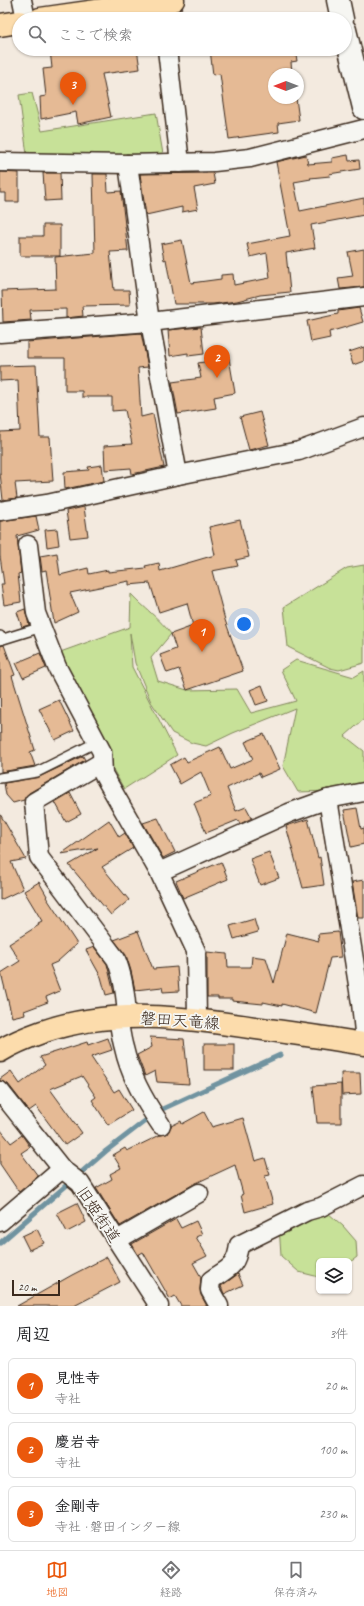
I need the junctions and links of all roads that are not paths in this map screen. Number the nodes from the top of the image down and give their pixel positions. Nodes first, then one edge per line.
1 (22, 0) edge
2 (338, 0) edge
3 (165, 5) edge
4 (25, 12) edge
5 (102, 12) edge
6 (341, 12) edge
7 (12, 23) edge
8 (0, 25) edge
9 (168, 56) edge
10 (351, 56) edge
11 (364, 108) edge
12 (364, 130) edge
13 (0, 162) edge
14 (180, 163) junction
15 (128, 164) junction
16 (364, 297) edge
17 (150, 322) junction
18 (0, 332) edge
19 (364, 427) edge
20 (178, 475) junction
21 (0, 511) edge
22 (28, 545) dead end
23 (42, 627) junction
24 (0, 636) edge
25 (97, 742) junction
26 (102, 762) junction
27 (0, 778) edge
28 (364, 792) edge
29 (328, 799) junction
30 (159, 872) junction
31 (363, 1003) edge
32 (123, 1017) junction
33 (197, 1020) junction
34 (364, 1032) edge
35 (364, 1044) edge
36 (0, 1051) edge
37 (0, 1091) edge
38 (161, 1125) dead end
39 (62, 1169) junction
40 (364, 1185) edge
41 (199, 1193) dead end
42 (0, 1222) edge
43 (117, 1240) junction
44 (159, 1306) edge
45 (219, 1306) edge

1 - 4 street
2 - 6 main road
3 - 5 main road
7 - 8 main road
9 - 14 street
10 - 11 main road
12 - 14 street
13 - 15 street
14 - 15 street
15 - 17 street
16 - 17 street
17 - 18 street
17 - 20 street
19 - 20 street
20 - 21 street
22 - 23 street
23 - 24 lane
23 - 25 street
25 - 26 street
25 - 27 lane
26 - 30 street
26 - 32 street
28 - 29 street
29 - 30 street
29 - 31 street
30 - 33 street
31 - 34 street
32 - 33 main road, 磐田天竜線
32 - 36 main road, 磐田天竜線
32 - 38 street
33 - 35 main road, 磐田天竜線
37 - 39 street, 旧姫街道
39 - 42 street
39 - 43 street, 旧姫街道
40 - 45 street
41 - 43 street
43 - 44 street, 旧姫街道

